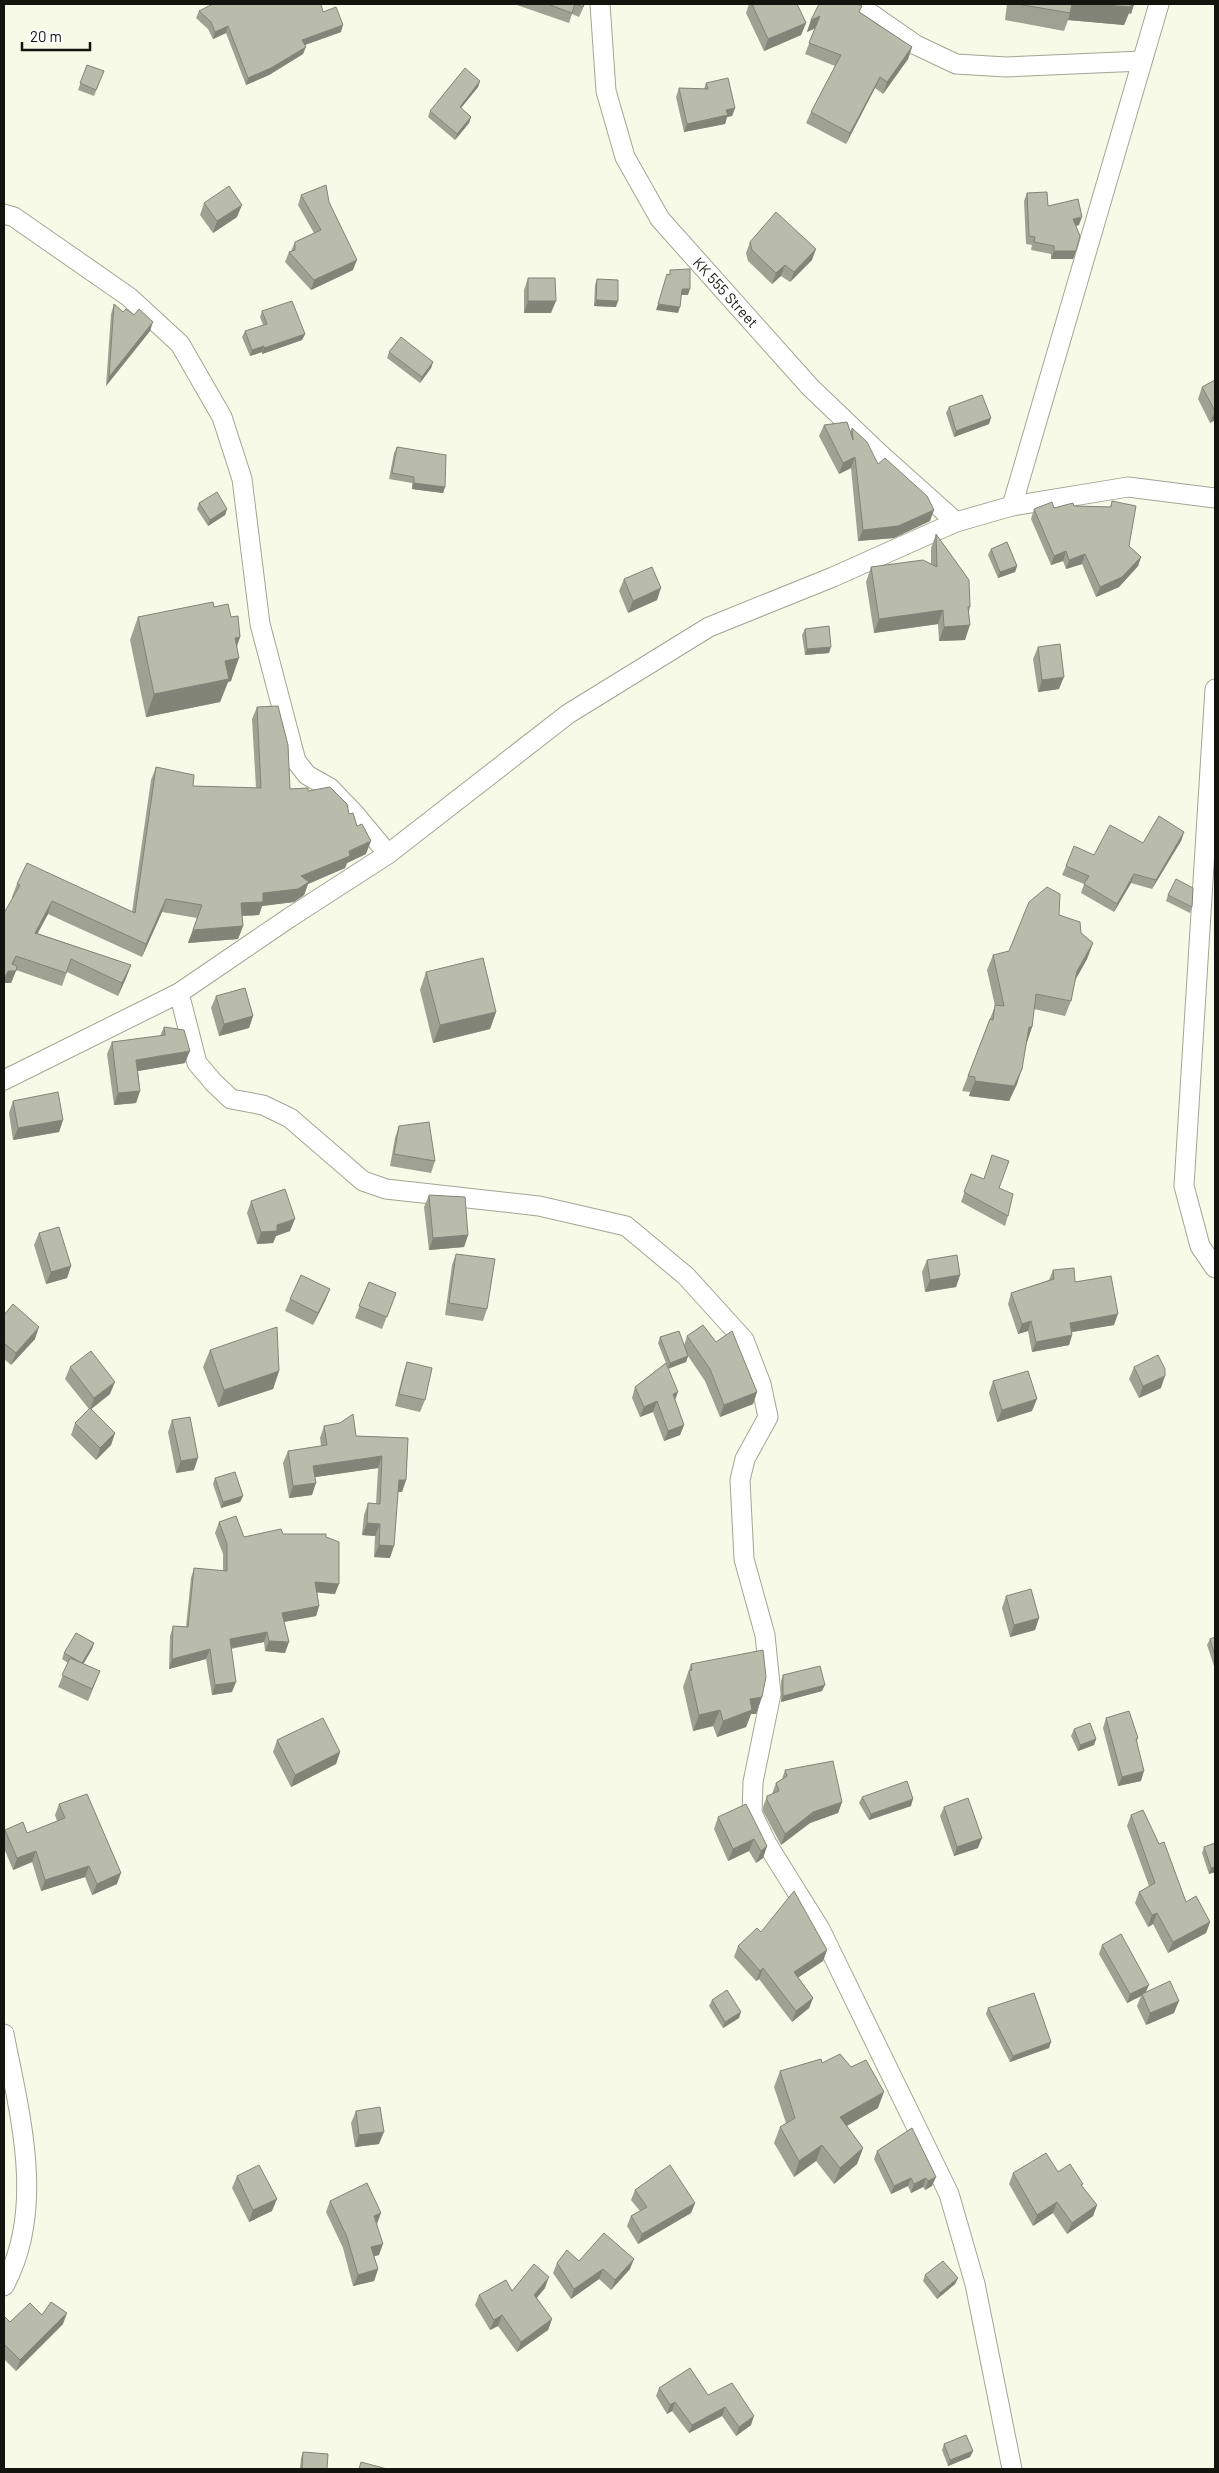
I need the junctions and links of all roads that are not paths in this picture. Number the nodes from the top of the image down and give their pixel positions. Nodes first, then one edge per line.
1 (600, 4) edge
2 (857, 4) edge
3 (1159, 4) edge
4 (1142, 61) junction
5 (4, 214) edge
6 (1215, 498) edge
7 (1012, 506) junction
8 (956, 522) junction
9 (1215, 689) edge
10 (388, 854) junction
11 (178, 994) junction
12 (4, 1080) edge
13 (1215, 1268) edge
14 (4, 2034) edge
15 (7, 2275) edge
16 (1012, 2469) edge

1 - 8 street, KK 555 Street
2 - 4 street
3 - 4 street
4 - 7 street
5 - 10 street
6 - 7 street
7 - 8 street
8 - 10 street
9 - 13 street
10 - 11 street
11 - 12 street
11 - 16 street
14 - 15 street

